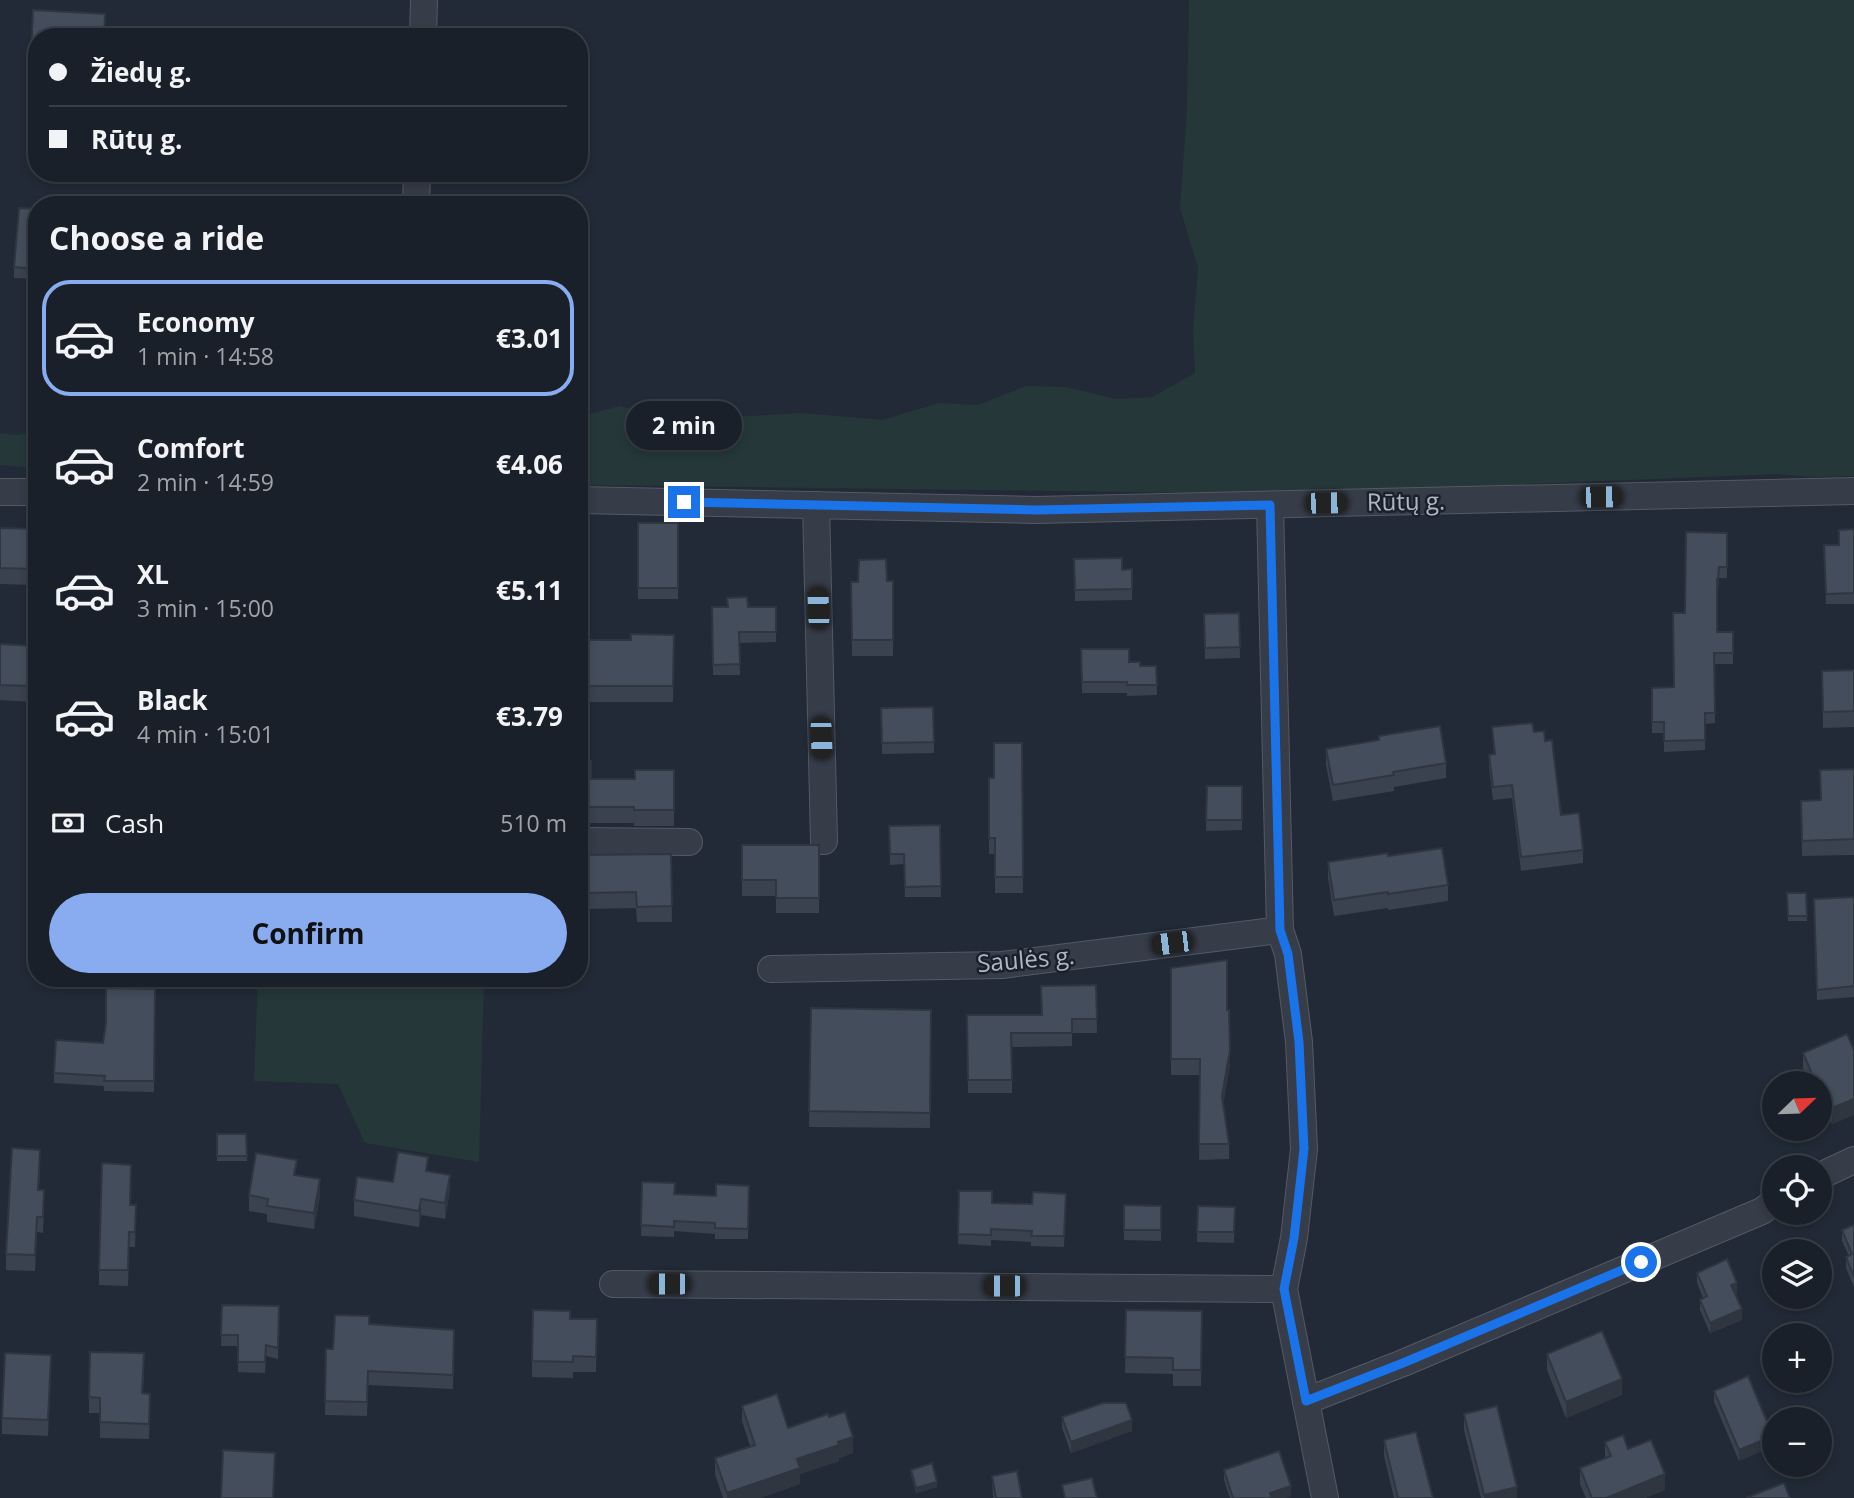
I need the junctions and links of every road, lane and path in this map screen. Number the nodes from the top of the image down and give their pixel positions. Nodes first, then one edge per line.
1 (424, 0) edge
2 (423, 28) edge
3 (1854, 491) edge
4 (0, 492) edge
5 (28, 492) edge
6 (588, 500) edge
7 (816, 505) junction
8 (1270, 505) junction
9 (588, 841) edge
10 (824, 841) dead end
11 (689, 842) dead end
12 (1280, 930) junction
13 (771, 970) dead end
14 (1854, 1160) edge
15 (1832, 1170) edge
16 (1762, 1211) edge
17 (613, 1284) dead end
18 (1284, 1289) junction
19 (1306, 1401) junction
20 (1325, 1498) edge

1 - 2 street
3 - 8 street, Rūtų g.
4 - 5 street
6 - 7 street, Rūtų g.
7 - 8 street, Rūtų g.
7 - 10 street
8 - 12 street
9 - 11 street
12 - 13 street, Saulės g.
12 - 18 street
14 - 15 street
16 - 19 street
17 - 18 street
18 - 19 street
19 - 20 street

